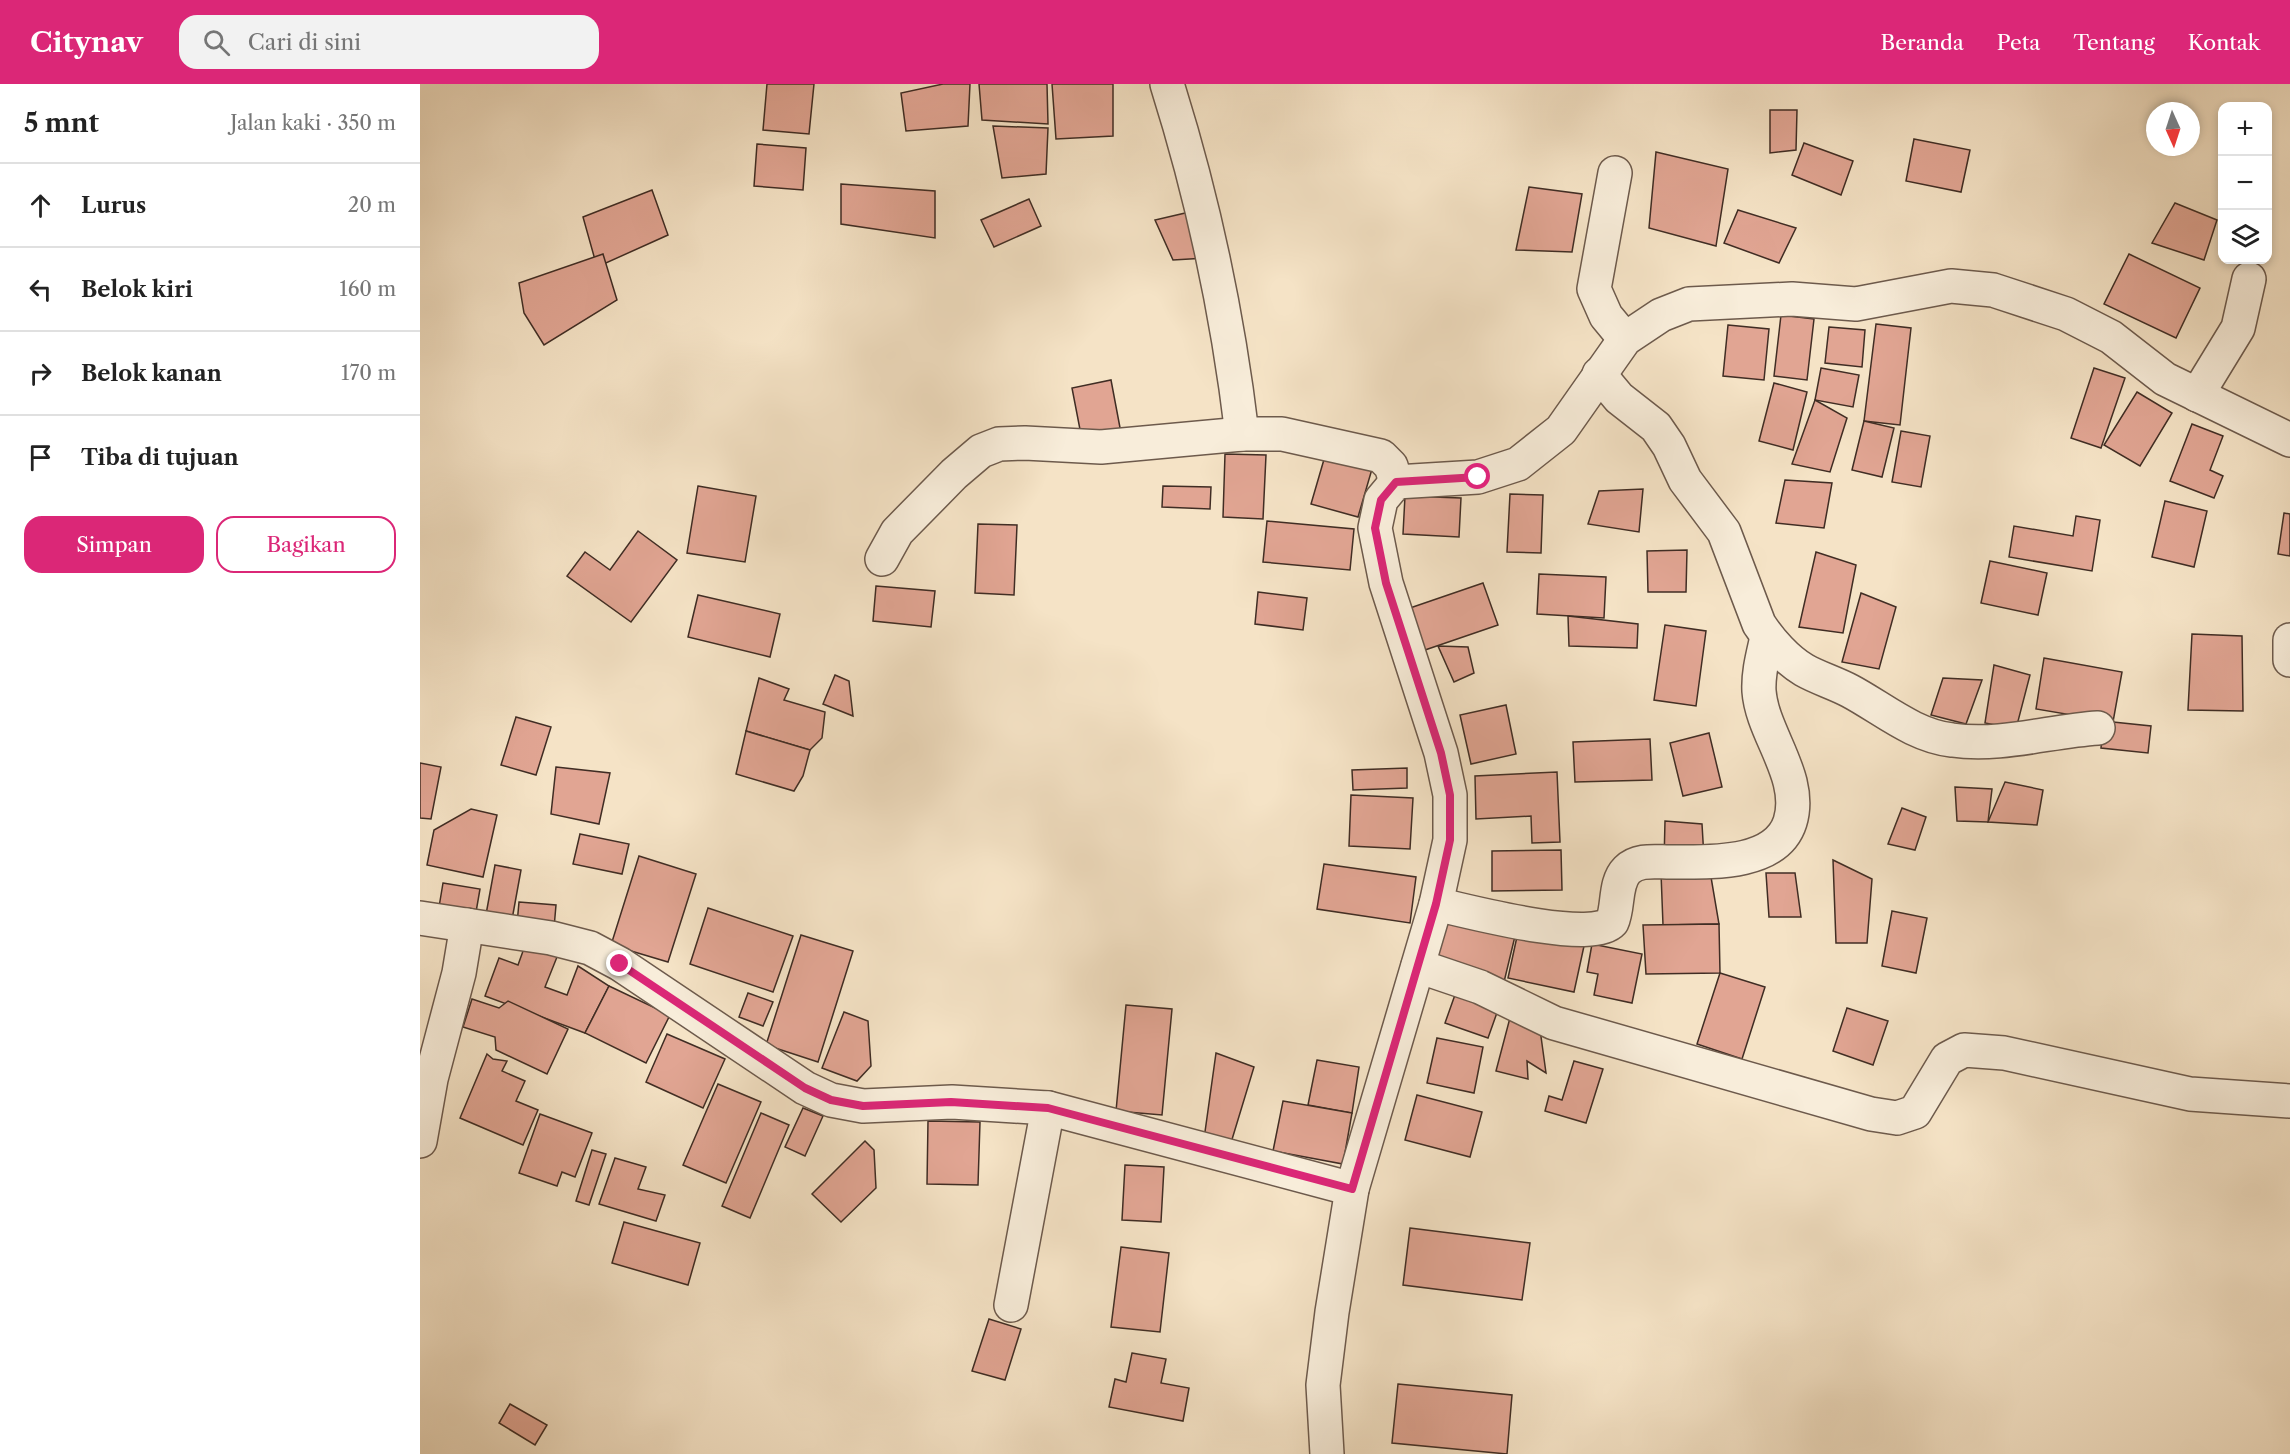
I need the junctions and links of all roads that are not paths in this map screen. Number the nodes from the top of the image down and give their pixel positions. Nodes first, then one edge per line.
1 (1167, 84) edge
2 (1615, 173) dead end
3 (2249, 279) dead end
4 (1625, 339) junction
5 (1599, 374) junction
6 (2197, 395) junction
7 (1242, 434) junction
8 (2290, 440) edge
9 (1396, 482) junction
10 (882, 559) dead end
11 (1767, 637) junction
12 (2290, 640) edge
13 (2290, 660) edge
14 (2098, 728) dead end
15 (1436, 904) junction
16 (420, 918) edge
17 (467, 925) junction
18 (1418, 966) junction
19 (2290, 1101) edge
20 (1048, 1108) junction
21 (420, 1142) edge
22 (1352, 1189) junction
23 (1011, 1305) dead end
24 (1327, 1454) edge

1 - 7 street
2 - 4 street
3 - 6 street
4 - 5 street
4 - 6 street
5 - 9 street
5 - 11 street
6 - 8 street
7 - 9 street
7 - 10 street
9 - 15 street
11 - 14 street
11 - 15 street
12 - 13 street
15 - 18 street
16 - 17 street
17 - 20 street
17 - 21 street
18 - 19 street
18 - 22 street
20 - 22 street
20 - 23 street
22 - 24 street

